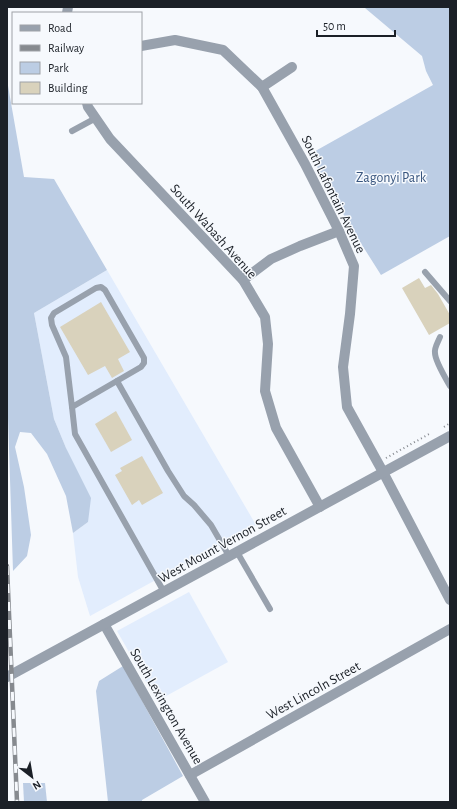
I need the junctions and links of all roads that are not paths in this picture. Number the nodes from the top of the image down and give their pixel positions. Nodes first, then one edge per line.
1 (142, 46) edge
2 (292, 67) dead end
3 (262, 87) junction
4 (87, 104) edge
5 (96, 118) junction
6 (72, 131) dead end
7 (339, 231) junction
8 (425, 272) dead end
9 (243, 280) junction
10 (450, 301) edge
11 (440, 337) dead end
12 (117, 381) junction
13 (450, 386) edge
14 (72, 407) junction
15 (450, 436) edge
16 (383, 472) junction
17 (320, 507) junction
18 (233, 554) junction
19 (164, 592) junction
20 (450, 600) edge
21 (270, 609) dead end
22 (104, 624) junction
23 (450, 630) edge
24 (7, 677) edge
25 (190, 775) junction
26 (205, 802) edge

1 - 3 street, South Lafontain Avenue
2 - 3 street
3 - 7 street, South Lafontain Avenue
4 - 5 street, South Wabash Avenue
5 - 6 lane
5 - 9 street, South Wabash Avenue
7 - 9 street
7 - 16 street, South Lafontain Avenue
8 - 10 lane
9 - 17 street, South Wabash Avenue
11 - 13 lane
12 - 14 lane
12 - 14 lane
12 - 18 lane
14 - 19 lane
15 - 16 street, West Mount Vernon Street
16 - 17 street, West Mount Vernon Street
16 - 20 street, South Lafontain Avenue
17 - 18 street, West Mount Vernon Street
18 - 19 street, West Mount Vernon Street
18 - 21 lane
19 - 22 street, West Mount Vernon Street
22 - 24 street, West Mount Vernon Street
22 - 25 street, South Lexington Avenue
23 - 25 street, West Lincoln Street
25 - 26 street, South Lexington Avenue

